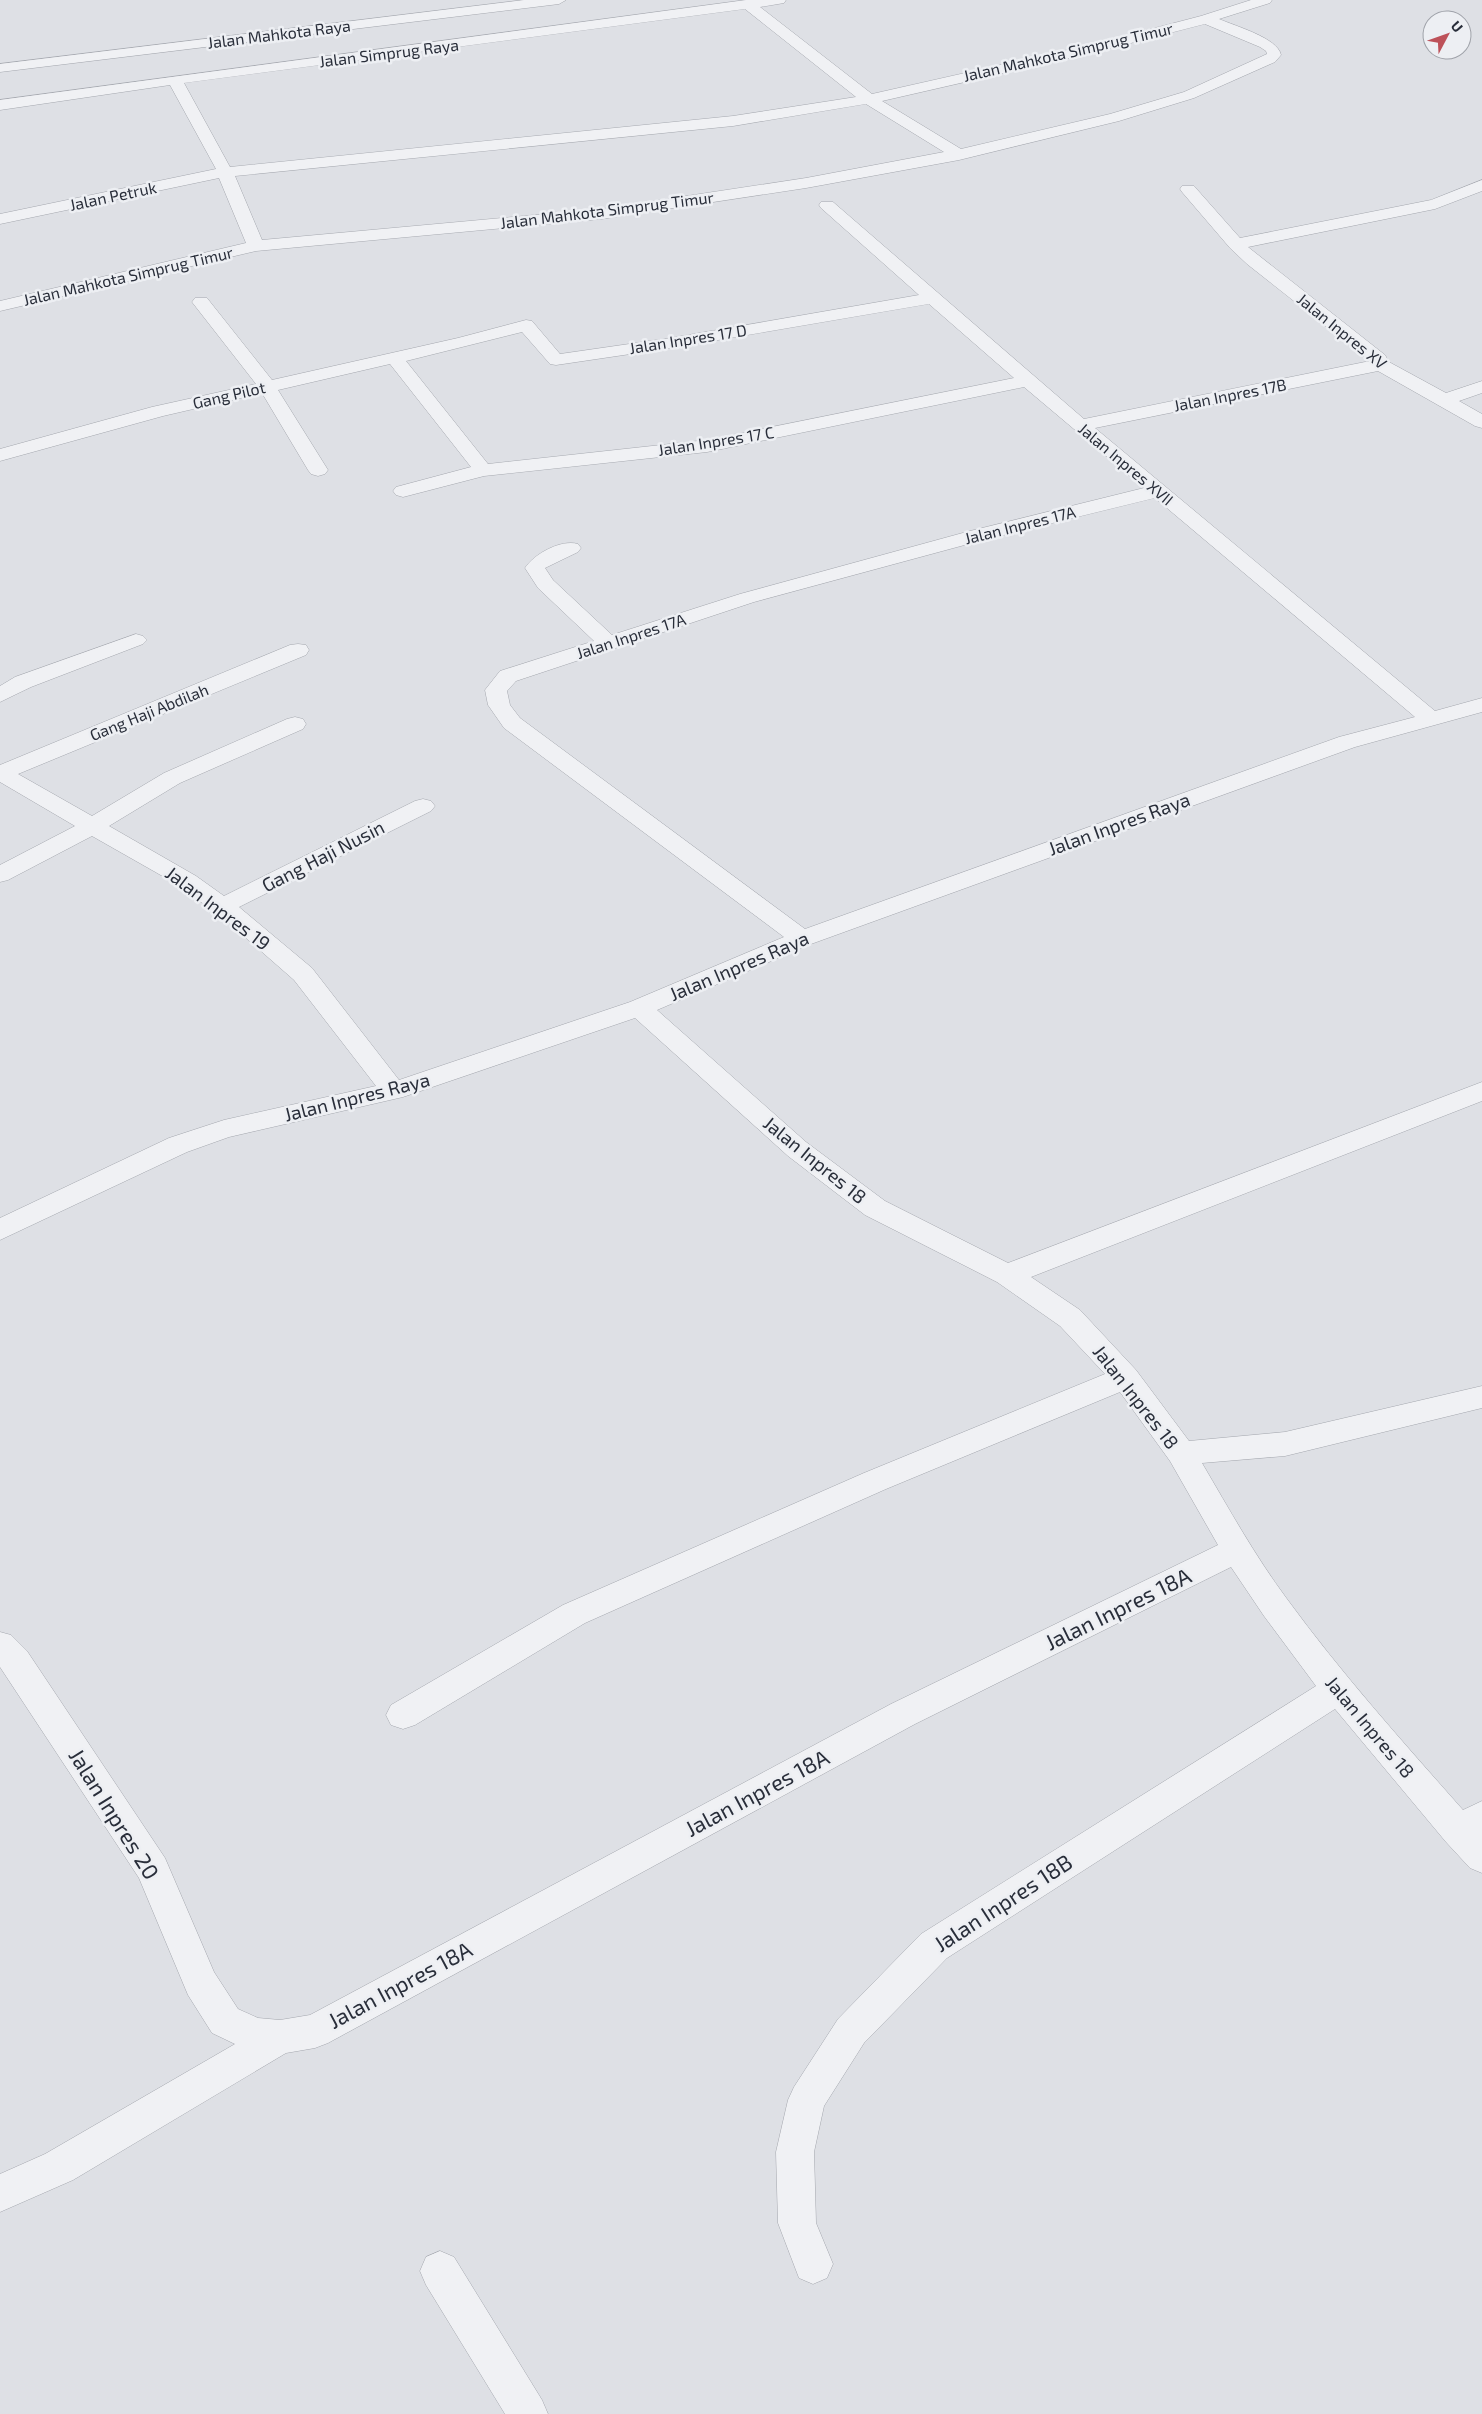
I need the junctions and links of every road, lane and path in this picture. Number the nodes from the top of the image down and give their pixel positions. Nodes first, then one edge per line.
1 (559, 0) edge
2 (779, 0) edge
3 (1265, 0) edge
4 (747, 4) junction
5 (479, 5) edge
6 (1206, 19) junction
7 (0, 68) edge
8 (176, 80) junction
9 (869, 99) junction
10 (0, 105) edge
11 (958, 155) junction
12 (226, 172) junction
13 (1482, 185) edge
14 (1188, 190) dead end
15 (826, 205) dead end
16 (0, 219) edge
17 (1236, 244) junction
18 (256, 246) junction
19 (932, 298) junction
20 (202, 302) dead end
21 (0, 306) edge
22 (461, 343) joint
23 (394, 358) junction
24 (1380, 365) junction
25 (1028, 381) junction
26 (266, 386) junction
27 (1482, 387) edge
28 (1444, 400) junction
29 (1482, 422) edge
30 (1081, 425) junction
31 (0, 455) edge
32 (318, 470) dead end
33 (483, 470) junction
34 (402, 491) dead end
35 (1158, 491) junction
36 (572, 548) dead end
37 (136, 640) dead end
38 (609, 644) junction
39 (298, 650) dead end
40 (0, 695) edge
41 (1482, 704) edge
42 (1430, 718) junction
43 (295, 724) dead end
44 (0, 773) edge
45 (423, 806) dead end
46 (93, 826) junction
47 (0, 875) edge
48 (223, 906) junction
49 (802, 939) junction
50 (639, 1008) junction
51 (394, 1091) junction
52 (1482, 1091) edge
53 (1, 1228) edge
54 (1006, 1274) junction
55 (1126, 1378) junction
56 (1482, 1397) edge
57 (1181, 1454) junction
58 (1237, 1550) junction
59 (0, 1645) edge
60 (1338, 1690) junction
61 (403, 1715) dead end
62 (1470, 1823) edge
63 (1482, 1857) edge
64 (280, 2037) junction
65 (0, 2193) edge
66 (813, 2264) dead end
67 (440, 2271) dead end
68 (528, 2414) edge

1 - 5 street, Jalan Mahkota Raya
2 - 4 street, Jalan Simprug Raya
3 - 6 street, Jalan Mahkota Simprug Timur
4 - 8 street, Jalan Simprug Raya
4 - 9 street
5 - 7 street, Jalan Mahkota Raya
6 - 9 street, Jalan Mahkota Simprug Timur
6 - 11 street, Jalan Mahkota Simprug Timur
8 - 10 street, Jalan Simprug Raya
8 - 12 street, Jalan Mahkota Simprug Timur
9 - 11 street
9 - 12 street, Jalan Mahkota Simprug Timur
11 - 18 street, Jalan Mahkota Simprug Timur
12 - 16 street, Jalan Petruk
12 - 18 street, Jalan Mahkota Simprug Timur
13 - 17 street
14 - 17 street, Jalan Inpres XV
15 - 19 street, Jalan Inpres XVII
17 - 24 street, Jalan Inpres XV
18 - 21 street, Jalan Mahkota Simprug Timur
19 - 22 street, Jalan Inpres 17 D
19 - 25 street, Jalan Inpres XVII
20 - 26 street
22 - 23 street, Gang Pilot
23 - 26 street, Gang Pilot
23 - 33 street
24 - 28 street, Jalan Inpres XV
24 - 30 street, Jalan Inpres 17B
25 - 30 street, Jalan Inpres XVII
25 - 33 street, Jalan Inpres 17 C
26 - 31 street, Gang Pilot
26 - 32 street
27 - 28 street
28 - 29 street, Jalan Inpres XV
30 - 35 street, Jalan Inpres XVII
33 - 34 street, Jalan Inpres 17 C
35 - 38 street, Jalan Inpres 17A
35 - 42 street, Jalan Inpres XVII
36 - 38 street
37 - 40 street
38 - 49 street, Jalan Inpres 17A
39 - 44 street, Gang Haji Abdilah
41 - 42 street, Jalan Inpres Raya
42 - 49 street, Jalan Inpres Raya
43 - 46 street
44 - 46 street, Jalan Inpres 19
45 - 48 street, Gang Haji Nusin
46 - 47 street
46 - 48 street, Jalan Inpres 19
48 - 51 street, Jalan Inpres 19
49 - 50 street, Jalan Inpres Raya
50 - 51 street, Jalan Inpres Raya
50 - 54 street, Jalan Inpres 18
51 - 53 street, Jalan Inpres Raya
52 - 54 street
54 - 55 street, Jalan Inpres 18
55 - 57 street, Jalan Inpres 18
55 - 61 street
56 - 57 street
57 - 58 street, Jalan Inpres 18
58 - 60 street, Jalan Inpres 18
58 - 64 street, Jalan Inpres 18A
59 - 64 street, Jalan Inpres 20
60 - 62 street, Jalan Inpres 18
60 - 66 street, Jalan Inpres 18B
62 - 63 street, Jalan Inpres 18
64 - 65 street
67 - 68 street

